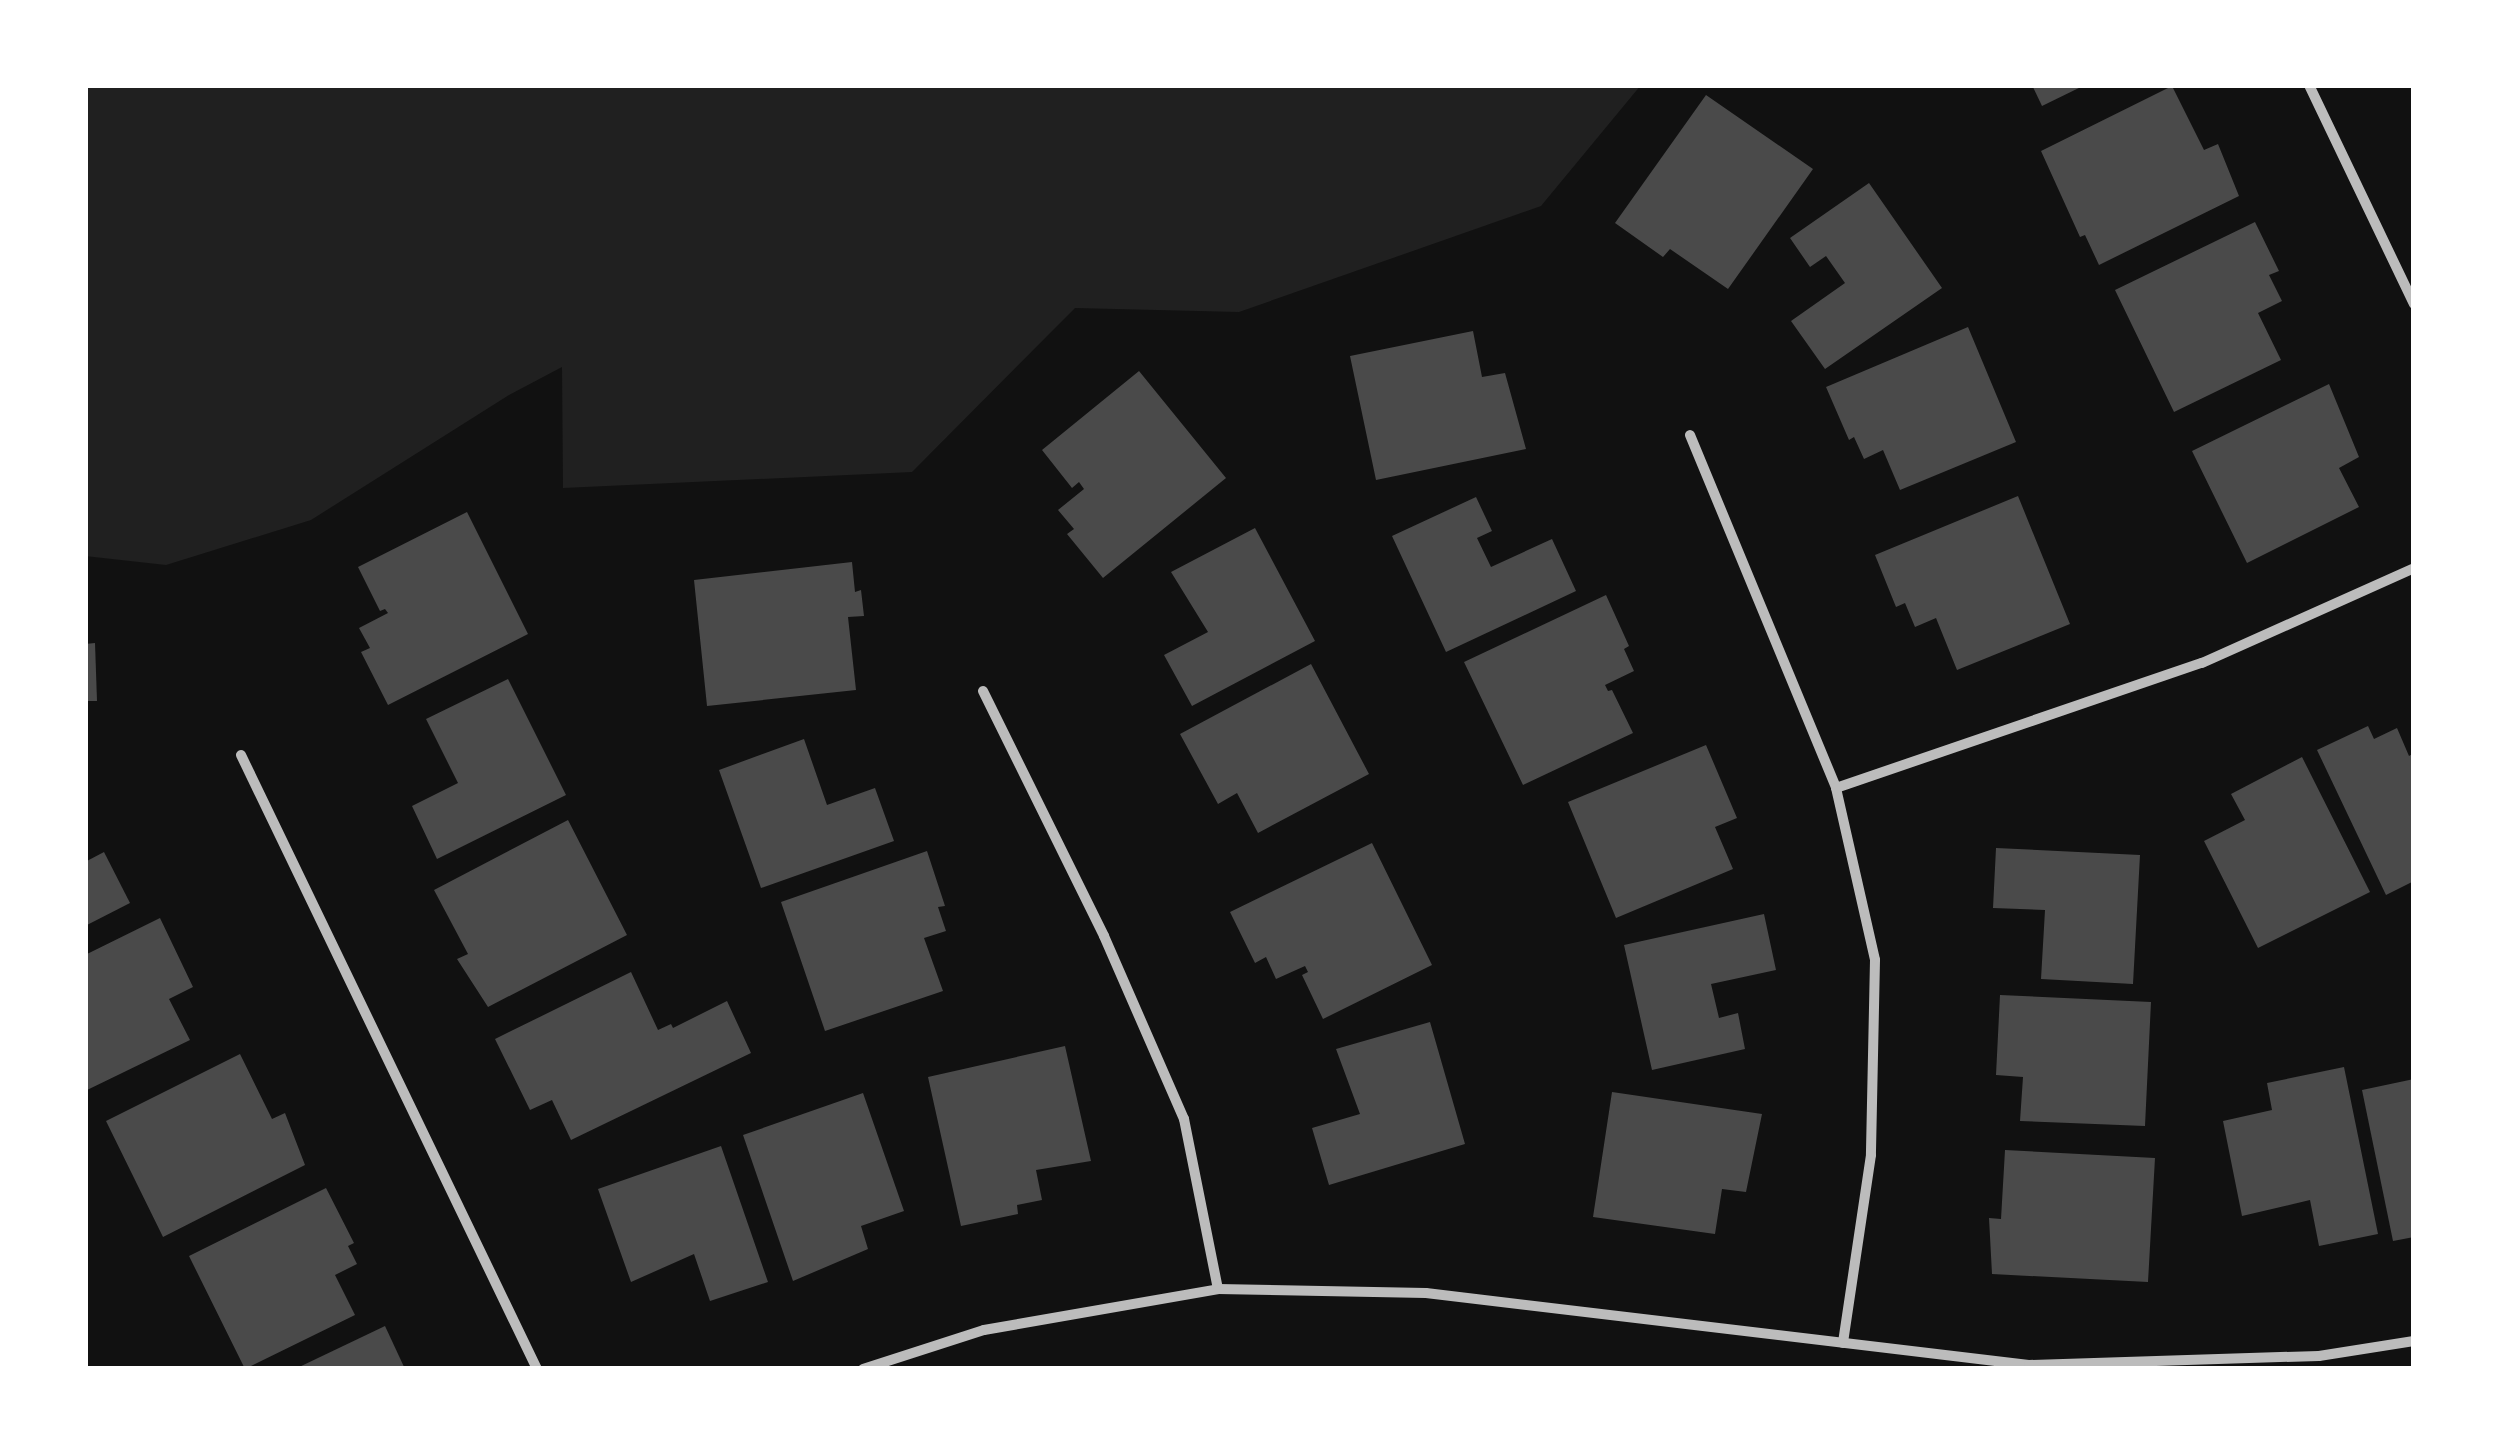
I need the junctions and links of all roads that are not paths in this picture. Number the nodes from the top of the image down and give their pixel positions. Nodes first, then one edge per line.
1 (2309, 85) edge
2 (2414, 304) edge
3 (1690, 435) dead end
4 (2414, 568) edge
5 (984, 690) dead end
6 (240, 755) dead end
7 (1836, 788) junction
8 (1218, 1289) junction
9 (2414, 1340) edge
10 (1844, 1343) junction
11 (537, 1369) edge
12 (863, 1369) edge

1 - 2 street
3 - 7 street
4 - 7 street
5 - 8 street
6 - 11 street
7 - 10 street
8 - 10 street
8 - 12 street
9 - 10 street

